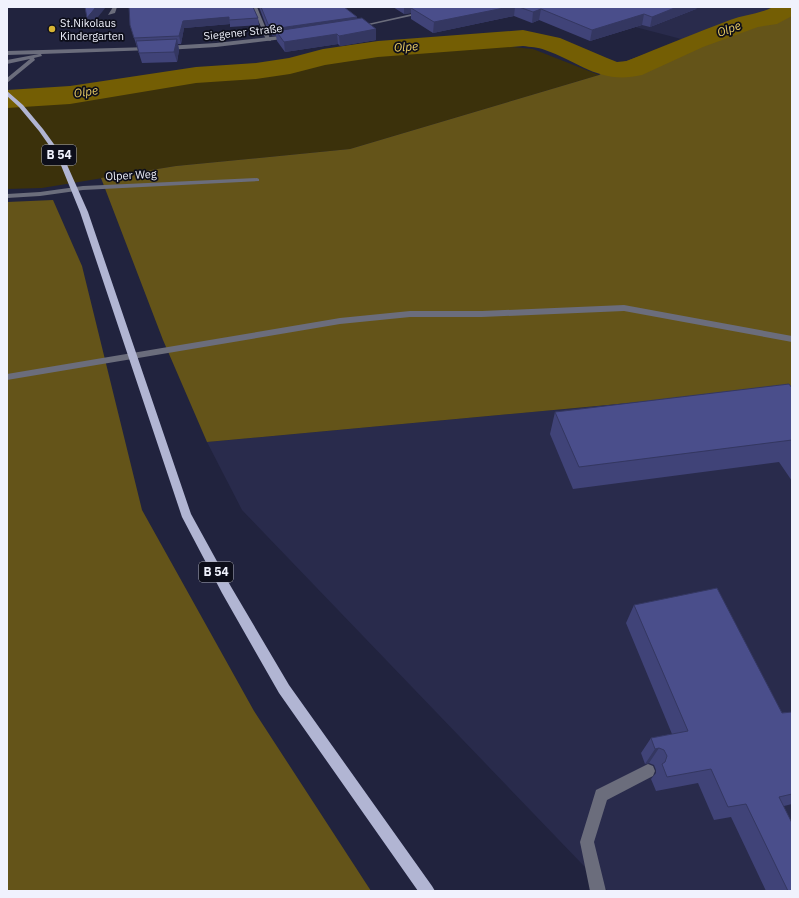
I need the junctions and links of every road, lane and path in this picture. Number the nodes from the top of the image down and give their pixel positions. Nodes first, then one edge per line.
1 (115, 7) edge
2 (255, 7) edge
3 (450, 7) edge
4 (110, 14) dead end
5 (349, 29) edge
6 (297, 36) edge
7 (269, 40) junction
8 (154, 48) edge
9 (162, 48) edge
10 (60, 51) junction
11 (7, 53) edge
12 (43, 55) junction
13 (7, 62) edge
14 (7, 80) edge
15 (7, 93) edge
16 (258, 180) dead end
17 (7, 196) edge
18 (792, 340) edge
19 (7, 377) edge
20 (648, 771) dead end
21 (427, 891) edge
22 (598, 891) edge

1 - 4 street
2 - 7 street
3 - 5 street
6 - 7 street, Siegener Straße
7 - 9 street, Siegener Straße
8 - 10 street
10 - 11 street
10 - 12 street
12 - 13 street
12 - 14 street
15 - 21 main road, B 54
16 - 17 street, Olper Weg
18 - 19 street
20 - 22 street

